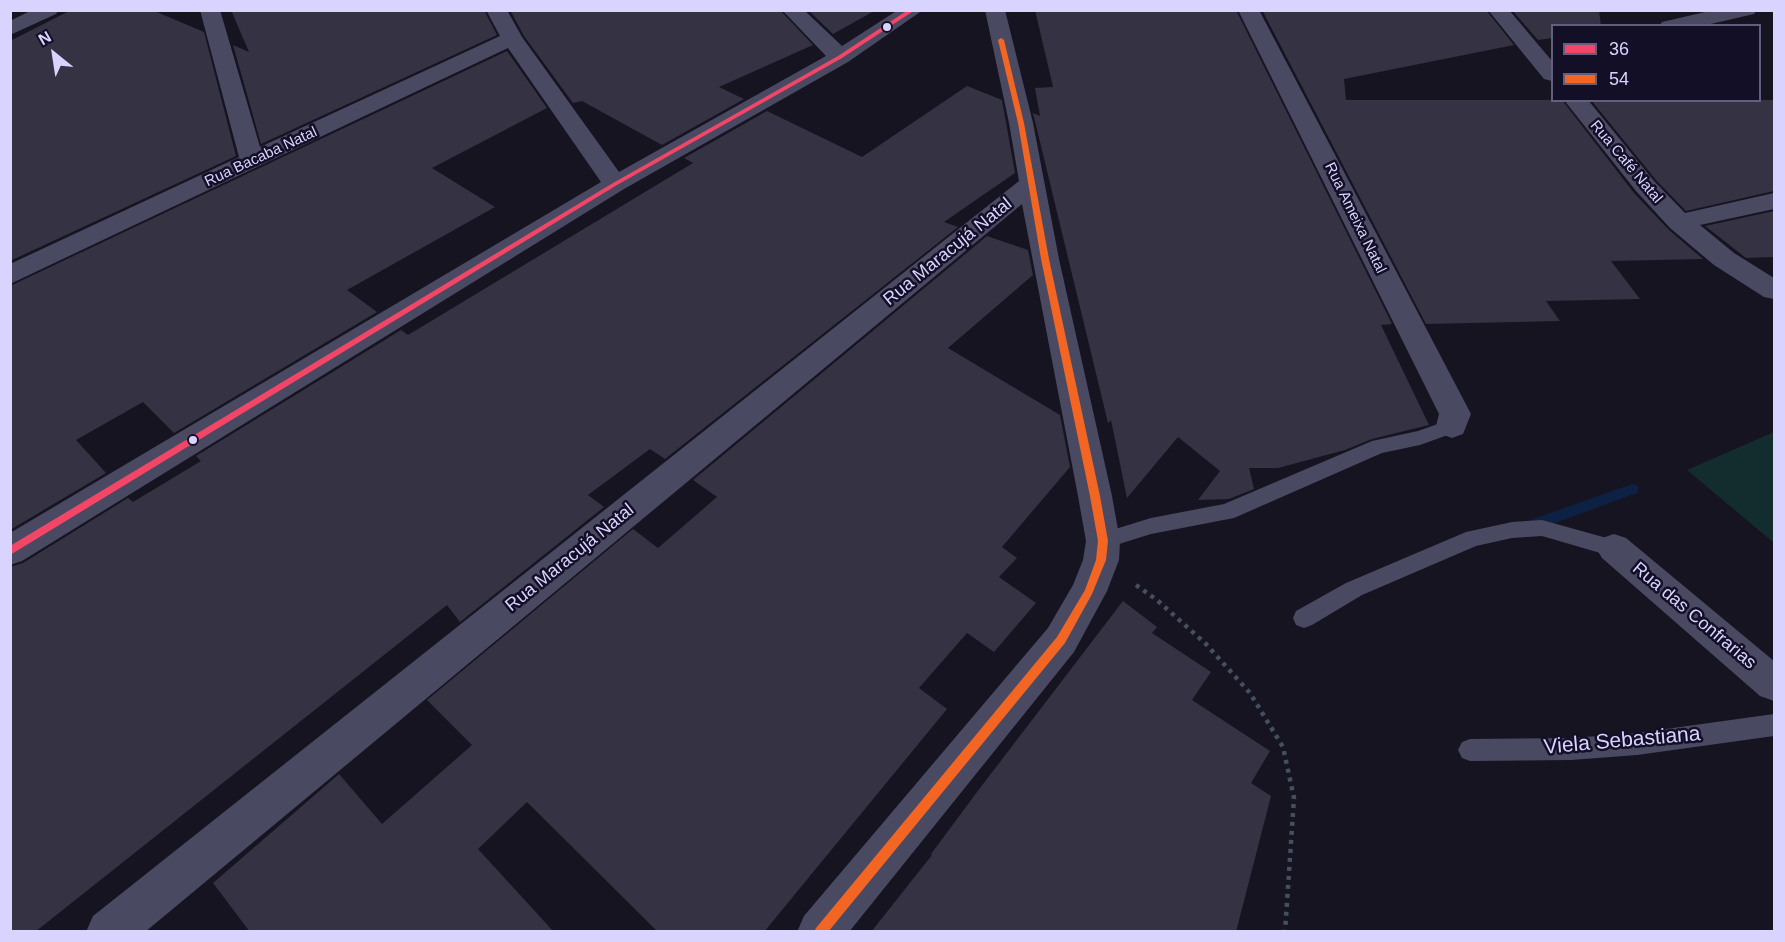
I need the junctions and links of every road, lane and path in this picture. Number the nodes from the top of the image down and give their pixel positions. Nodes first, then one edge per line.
1 (49, 10) edge
2 (210, 10) edge
3 (496, 10) edge
4 (792, 10) edge
5 (913, 10) edge
6 (995, 10) edge
7 (1248, 10) edge
8 (1498, 10) edge
9 (1747, 10) edge
10 (1679, 24) edge
11 (10, 29) edge
12 (512, 39) junction
13 (1543, 50) edge
14 (840, 57) junction
15 (1551, 71) edge
16 (1577, 102) edge
17 (252, 161) junction
18 (615, 184) junction
19 (1031, 184) junction
20 (1774, 201) edge
21 (1679, 222) junction
22 (10, 274) edge
23 (1774, 291) edge
24 (1452, 426) joint
25 (1614, 548) joint
26 (10, 551) edge
27 (1102, 551) junction
28 (1304, 618) dead end
29 (1774, 684) edge
30 (1774, 725) edge
31 (1470, 750) dead end
32 (109, 932) edge
33 (820, 932) edge
34 (1285, 932) edge

1 - 11 street
2 - 17 street
3 - 12 street
4 - 14 street
5 - 14 street
6 - 19 street
7 - 24 street, Rua Ameixa Natal
8 - 13 street
9 - 10 street
12 - 17 street, Rua Bacaba Natal
12 - 18 street
13 - 15 street
14 - 18 street
16 - 21 street, Rua Café Natal
17 - 22 street, Rua Bacaba Natal
18 - 26 street
19 - 27 street
19 - 32 street, Rua Maracujá Natal
20 - 21 street
21 - 23 street, Rua Café Natal
24 - 27 lane
25 - 28 lane
25 - 29 street, Rua das Confrarias
27 - 33 street
27 - 34 path
30 - 31 lane, Viela Sebastiana

